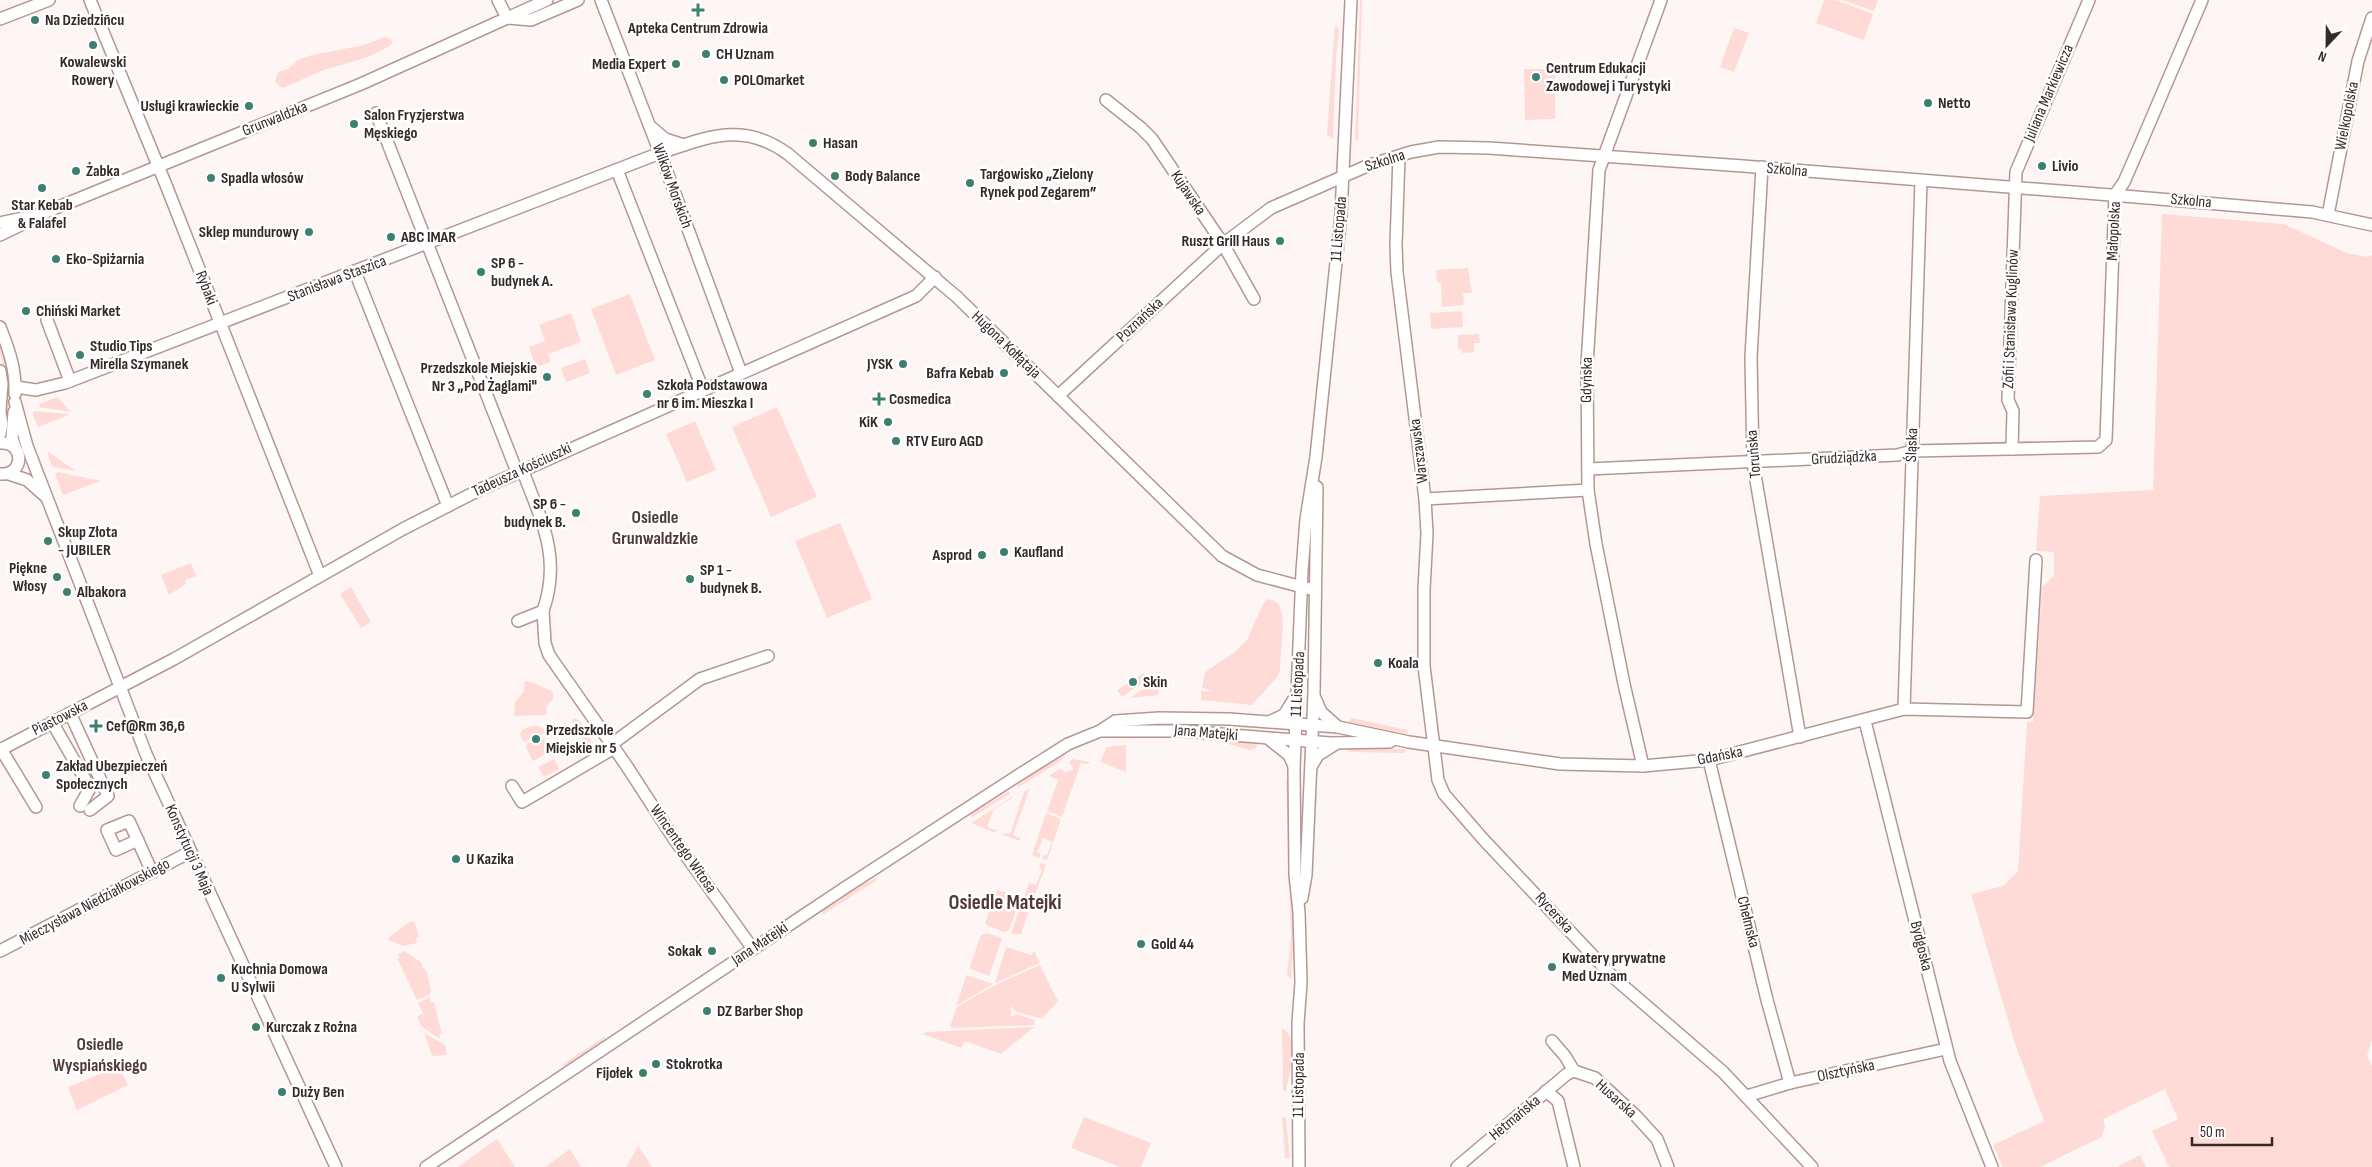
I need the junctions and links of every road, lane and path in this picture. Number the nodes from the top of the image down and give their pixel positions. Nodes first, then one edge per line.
1 (50, 0) edge
2 (90, 0) edge
3 (498, 0) edge
4 (547, 0) edge
5 (578, 0) edge
6 (601, 0) edge
7 (1351, 0) edge
8 (1661, 0) edge
9 (2089, 0) edge
10 (2202, 0) edge
11 (506, 18) junction
12 (2372, 18) edge
13 (0, 19) edge
14 (1106, 100) dead end
15 (376, 113) dead end
16 (648, 124) junction
17 (684, 145) junction
18 (660, 154) junction
19 (1399, 156) junction
20 (1604, 157) junction
21 (158, 166) junction
22 (1762, 167) junction
23 (617, 170) junction
24 (1343, 177) junction
25 (1921, 181) junction
26 (2014, 188) junction
27 (2115, 195) junction
28 (2328, 214) junction
29 (2372, 225) edge
30 (0, 232) edge
31 (428, 244) junction
32 (1223, 244) junction
33 (355, 272) junction
34 (935, 277) junction
35 (1254, 298) dead end
36 (47, 320) dead end
37 (221, 324) junction
38 (0, 327) edge
39 (0, 371) edge
40 (741, 373) junction
41 (70, 381) junction
42 (16, 387) junction
43 (703, 390) junction
44 (1058, 396) junction
45 (15, 402) junction
46 (0, 411) edge
47 (0, 434) edge
48 (0, 443) edge
49 (2098, 447) joint
50 (2012, 450) junction
51 (17, 451) junction
52 (1912, 451) junction
53 (1316, 457) junction
54 (1753, 463) junction
55 (1588, 469) junction
56 (37, 471) junction
57 (520, 471) junction
58 (4, 474) edge
59 (1588, 490) junction
60 (48, 499) junction
61 (1425, 499) junction
62 (448, 506) junction
63 (2036, 560) dead end
64 (320, 576) junction
65 (1302, 588) junction
66 (1314, 590) junction
67 (544, 609) junction
68 (518, 621) dead end
69 (768, 656) dead end
70 (120, 688) junction
71 (1297, 693) junction
72 (1314, 694) junction
73 (1904, 710) junction
74 (70, 713) junction
75 (1865, 721) junction
76 (52, 722) junction
77 (1270, 722) junction
78 (1296, 724) junction
79 (1313, 725) junction
80 (1338, 727) junction
81 (1100, 731) junction
82 (1800, 737) junction
83 (1269, 739) junction
84 (1295, 740) junction
85 (1312, 742) junction
86 (1409, 742) junction
87 (1337, 743) junction
88 (613, 746) junction
89 (1434, 746) junction
90 (0, 750) edge
91 (1709, 760) junction
92 (1644, 766) junction
93 (1294, 768) junction
94 (1311, 769) junction
95 (512, 786) dead end
96 (36, 807) dead end
97 (138, 840) dead end
98 (190, 852) junction
99 (152, 872) junction
100 (1299, 912) junction
101 (753, 949) junction
102 (0, 951) edge
103 (1552, 1041) dead end
104 (1946, 1049) junction
105 (1574, 1070) junction
106 (1790, 1083) junction
107 (1546, 1091) junction
108 (1747, 1096) junction
109 (1472, 1161) edge
110 (336, 1167) edge
111 (426, 1167) edge
112 (1300, 1167) edge
113 (1457, 1167) edge
114 (1574, 1167) edge
115 (1668, 1167) edge
116 (1812, 1167) edge
117 (1992, 1167) edge

1 - 13 street
2 - 21 street, Rybaki
3 - 11 street
4 - 11 street, Grunwaldzka
5 - 11 street, Grunwaldzka
6 - 16 street, Wilków Morskich
7 - 24 street, 11 Listopada
8 - 20 street, Gdyńska
9 - 26 street, Juliana Markiewicza
10 - 27 street, Małopolska
11 - 21 street, Grunwaldzka
12 - 28 street, Wielkopolska
14 - 32 street, Kujawska
15 - 31 street, Wincentego Witosa
16 - 17 street
16 - 18 street, Wilków Morskich
17 - 18 street, Hugona Kołłątaja
17 - 34 street, Hugona Kołłątaja
18 - 23 street, Stanisława Staszica
18 - 40 street, Wilków Morskich
19 - 20 street, Szkolna
19 - 24 street, Szkolna
19 - 61 street, Warszawska
20 - 22 street, Szkolna
20 - 55 street, Gdyńska
21 - 30 street, Grunwaldzka
21 - 37 street, Rybaki
22 - 25 street, Szkolna
22 - 54 street, Toruńska
23 - 31 street, Stanisława Staszica
23 - 43 street
24 - 32 street, Szkolna
24 - 53 street, 11 Listopada
25 - 26 street, Szkolna
25 - 52 street, Śląska
26 - 27 street, Szkolna
26 - 50 street, Zofii i Stanisława Kuglinów
27 - 28 street, Szkolna
27 - 49 street, Małopolska
28 - 29 street, Szkolna
31 - 33 street, Stanisława Staszica
31 - 57 street, Wincentego Witosa
32 - 35 street, Kujawska
32 - 44 street, Poznańska
33 - 37 street, Stanisława Staszica
33 - 62 street
34 - 40 street, Tadeusza Kościuszki
34 - 44 street, Hugona Kołłątaja
36 - 41 street
37 - 41 street, Stanisława Staszica
37 - 64 street, Rybaki
38 - 42 street
39 - 46 street
40 - 43 street, Tadeusza Kościuszki
41 - 42 street, Stanisława Staszica
42 - 45 street
43 - 57 street, Tadeusza Kościuszki
44 - 65 street, Hugona Kołłątaja
45 - 51 street
45 - 56 street
46 - 47 street
48 - 51 street
49 - 50 street, Grudziądzka
50 - 52 street, Grudziądzka
51 - 56 street, Konstytucji 3 Maja
51 - 58 street
52 - 54 street, Grudziądzka
52 - 73 street, Śląska
53 - 65 street, 11 Listopada
53 - 66 street, 11 Listopada
54 - 55 street, Grudziądzka
54 - 82 street, Toruńska
55 - 59 street, Gdyńska
56 - 60 street, Konstytucji 3 Maja
57 - 62 street, Tadeusza Kościuszki
57 - 67 street, Wincentego Witosa
58 - 60 street, Konstytucji 3 Maja
59 - 61 street
59 - 92 street, Gdyńska
60 - 70 street, Konstytucji 3 Maja
61 - 89 street, Warszawska
62 - 64 street, Tadeusza Kościuszki
63 - 73 street, Gdańska
64 - 70 street, Tadeusza Kościuszki
65 - 66 street, Hugona Kołłątaja
65 - 71 street, 11 Listopada
66 - 72 street, 11 Listopada
67 - 68 street
67 - 88 street, Wincentego Witosa
69 - 88 street
70 - 74 street, Piastowska
70 - 98 street, Konstytucji 3 Maja
71 - 77 street
71 - 78 street, 11 Listopada
72 - 79 street, 11 Listopada
72 - 80 street
73 - 75 street, Gdańska
74 - 76 street, Piastowska
74 - 76 street
75 - 82 street, Gdańska
75 - 104 street, Bydgoska
76 - 90 street, Piastowska
77 - 78 street, Jana Matejki
77 - 81 street, Jana Matejki
78 - 79 street, Gdańska
78 - 84 street, 11 Listopada
79 - 80 street, Gdańska
79 - 85 street, 11 Listopada
80 - 86 street, Gdańska
81 - 83 street, Jana Matejki
81 - 101 street, Jana Matejki
82 - 91 street, Gdańska
83 - 84 street, Jana Matejki
83 - 93 street
84 - 85 street, Jana Matejki
84 - 93 street, 11 Listopada
85 - 87 street, Gdańska
85 - 94 street, 11 Listopada
86 - 87 street, Gdańska
86 - 89 street, Gdańska
87 - 94 street
88 - 95 street
88 - 101 street, Wincentego Witosa
89 - 92 street, Gdańska
89 - 108 street, Rycerska
90 - 96 street
91 - 92 street, Gdańska
91 - 106 street, Chełmska
93 - 100 street, 11 Listopada
94 - 100 street, 11 Listopada
97 - 99 street
98 - 99 street, Mieczysława Niedziałkowskiego
98 - 110 street, Konstytucji 3 Maja
99 - 102 street, Mieczysława Niedziałkowskiego
100 - 112 street, 11 Listopada
101 - 111 street, Jana Matejki
103 - 105 street
104 - 106 street, Olsztyńska
104 - 117 street, Bydgoska
105 - 107 street, Hetmańska
105 - 115 street, Husarska
106 - 108 street, Olsztyńska
107 - 109 street, Hetmańska
107 - 114 street
108 - 116 street, Rycerska
109 - 113 street, Hetmańska

